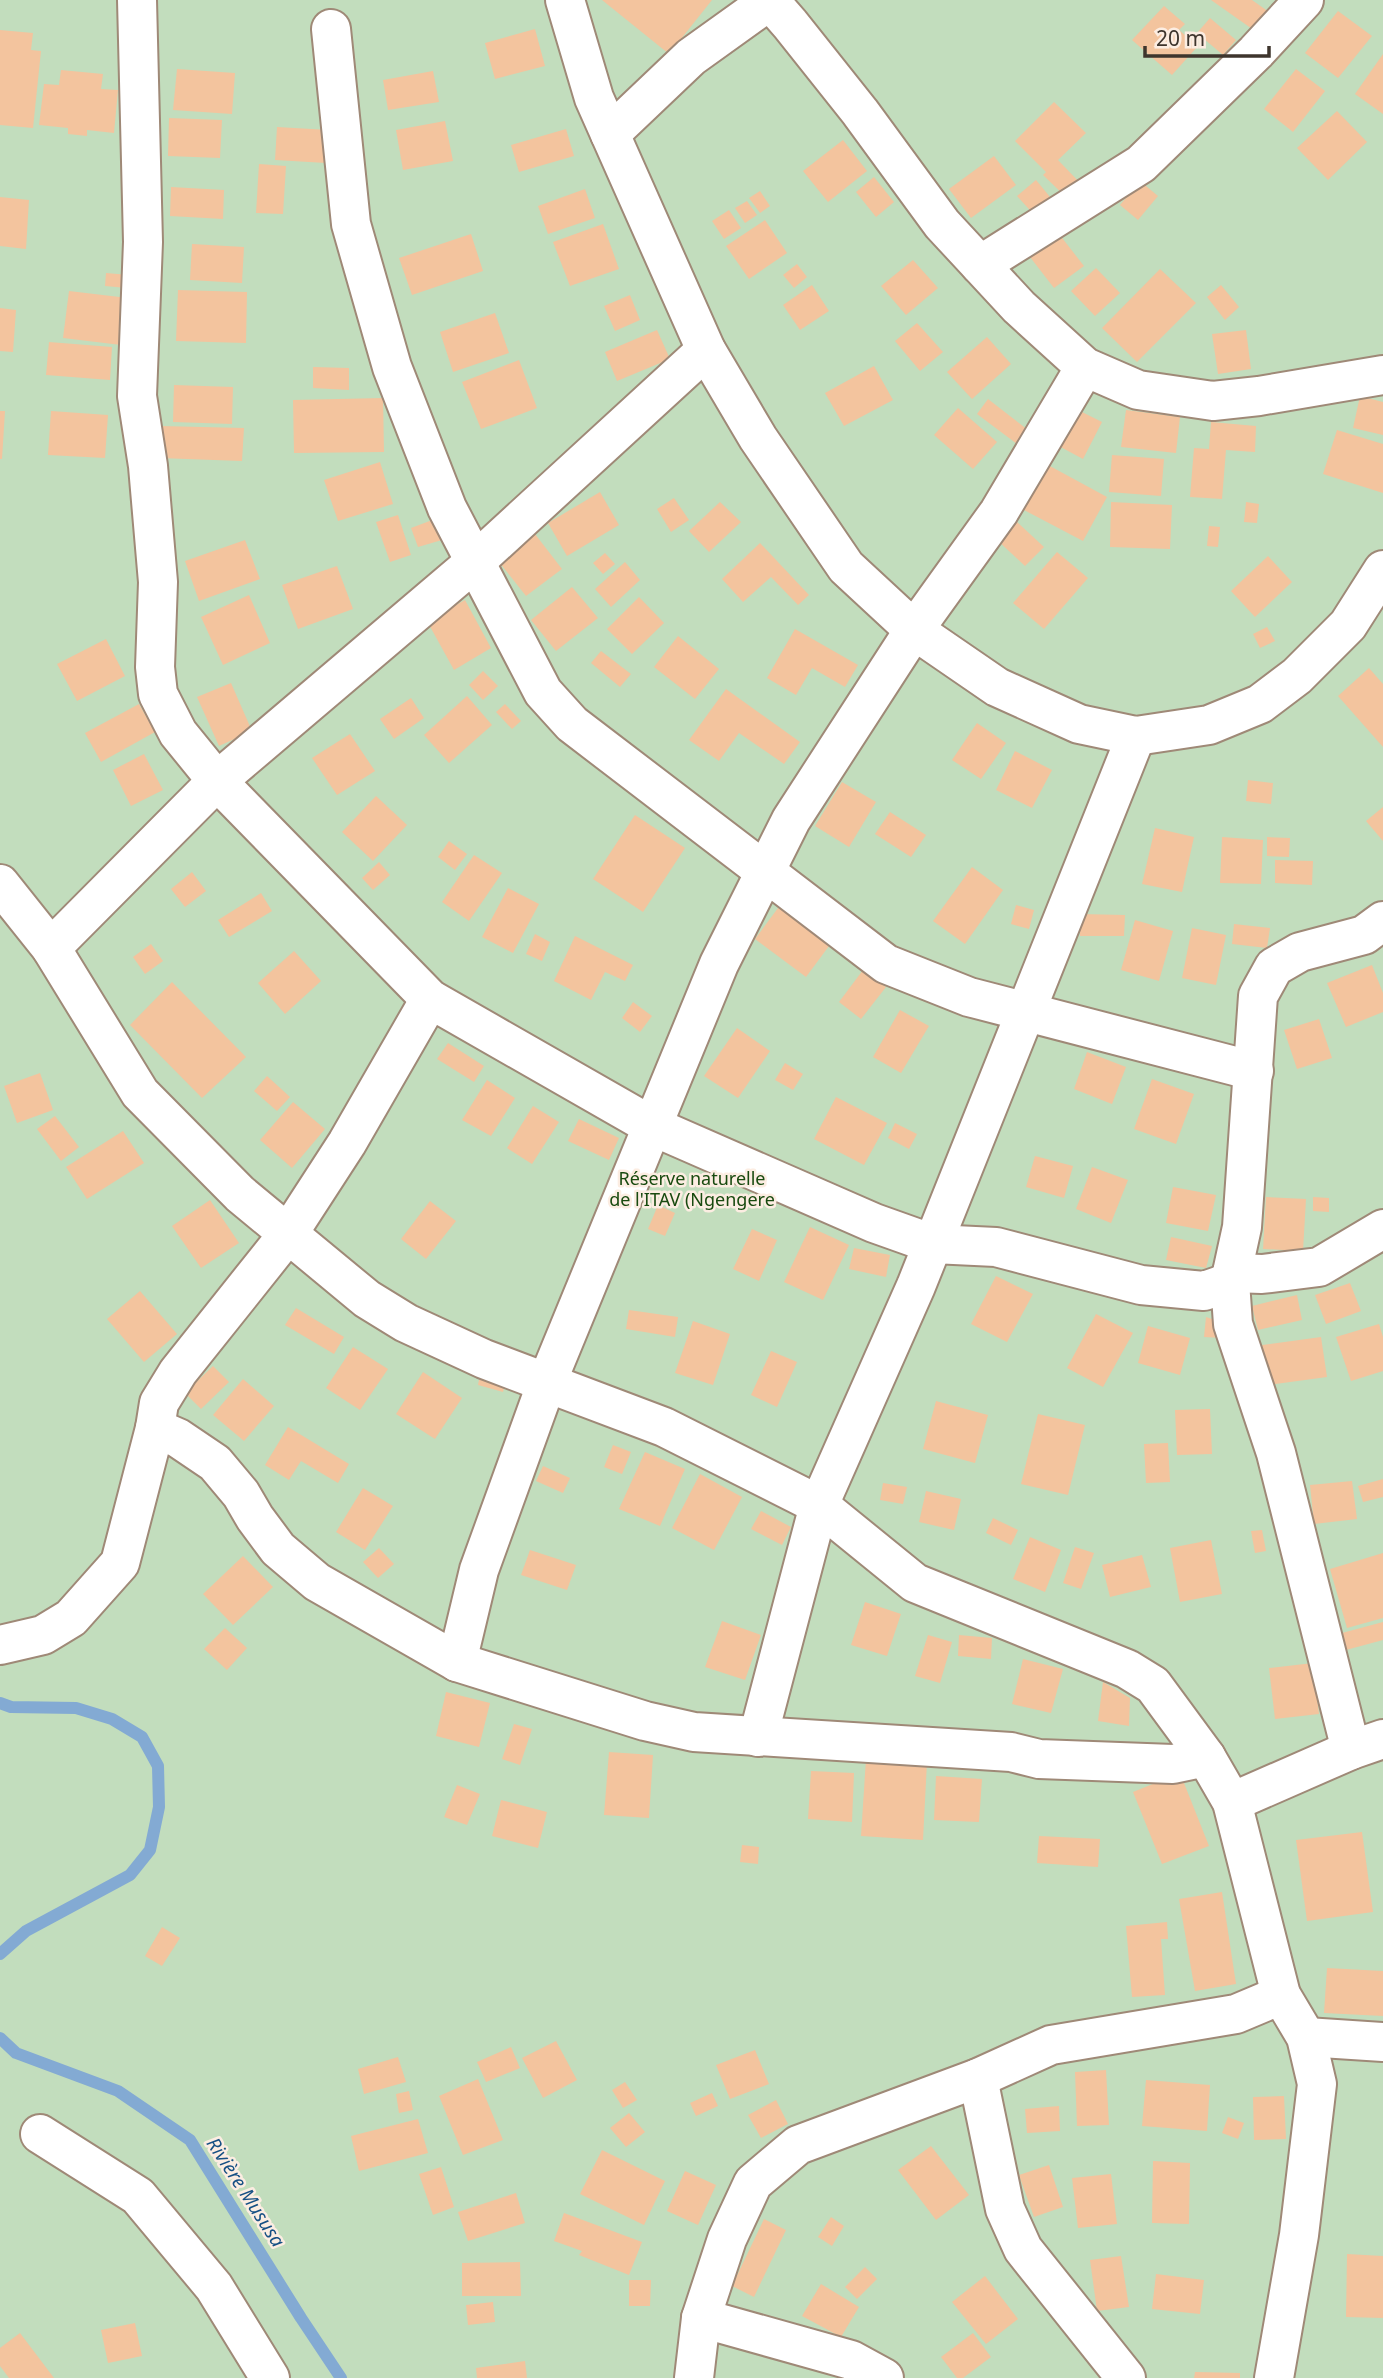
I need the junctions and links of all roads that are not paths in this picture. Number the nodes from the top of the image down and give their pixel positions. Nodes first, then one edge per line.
1 (137, 0) edge
2 (565, 0) edge
3 (769, 0) edge
4 (1304, 0) edge
5 (331, 29) dead end
6 (610, 134) junction
7 (980, 265) junction
8 (706, 350) junction
9 (1085, 367) junction
10 (1383, 375) edge
11 (476, 561) junction
12 (1383, 570) edge
13 (914, 629) junction
14 (1136, 736) junction
15 (217, 781) junction
16 (765, 872) junction
17 (0, 884) edge
18 (1383, 921) edge
19 (51, 948) junction
20 (430, 999) junction
21 (1026, 1011) junction
22 (1254, 1071) junction
23 (652, 1126) junction
24 (1383, 1229) edge
25 (288, 1234) junction
26 (933, 1244) junction
27 (1231, 1278) junction
28 (547, 1381) junction
29 (155, 1428) junction
30 (820, 1505) junction
31 (0, 1644) edge
32 (457, 1662) junction
33 (758, 1737) junction
34 (1367, 1745) edge
35 (1206, 1756) junction
36 (1232, 1802) junction
37 (1281, 1995) junction
38 (1306, 2037) junction
39 (1383, 2042) edge
40 (978, 2078) junction
41 (40, 2134) dead end
42 (701, 2318) junction
43 (270, 2378) edge
44 (694, 2378) edge
45 (884, 2378) edge
46 (1126, 2378) edge
47 (1274, 2378) edge

1 - 15 street
2 - 6 street
3 - 6 street
3 - 7 street
4 - 7 street
5 - 11 street
6 - 8 street
7 - 9 street
8 - 11 street
8 - 13 street
9 - 10 street
9 - 13 street
11 - 15 street
11 - 16 street
12 - 14 street
13 - 14 street
13 - 16 street
14 - 21 street
15 - 19 street
15 - 20 street
16 - 21 street
16 - 23 street
17 - 19 street
18 - 22 street
19 - 25 street
20 - 23 street
20 - 25 street
21 - 22 street
21 - 26 street
22 - 27 street
23 - 26 street
23 - 28 street
24 - 27 street
25 - 28 street
25 - 29 street
26 - 27 street
26 - 30 street
27 - 34 street
28 - 30 street
28 - 32 street
29 - 31 street
29 - 32 street
30 - 33 street
30 - 35 street
32 - 33 street
33 - 35 street
34 - 36 street
35 - 36 street
36 - 37 street
37 - 38 street
37 - 40 street
38 - 39 street
38 - 47 street
40 - 42 street
40 - 46 street
41 - 43 street
42 - 44 street
42 - 45 street

